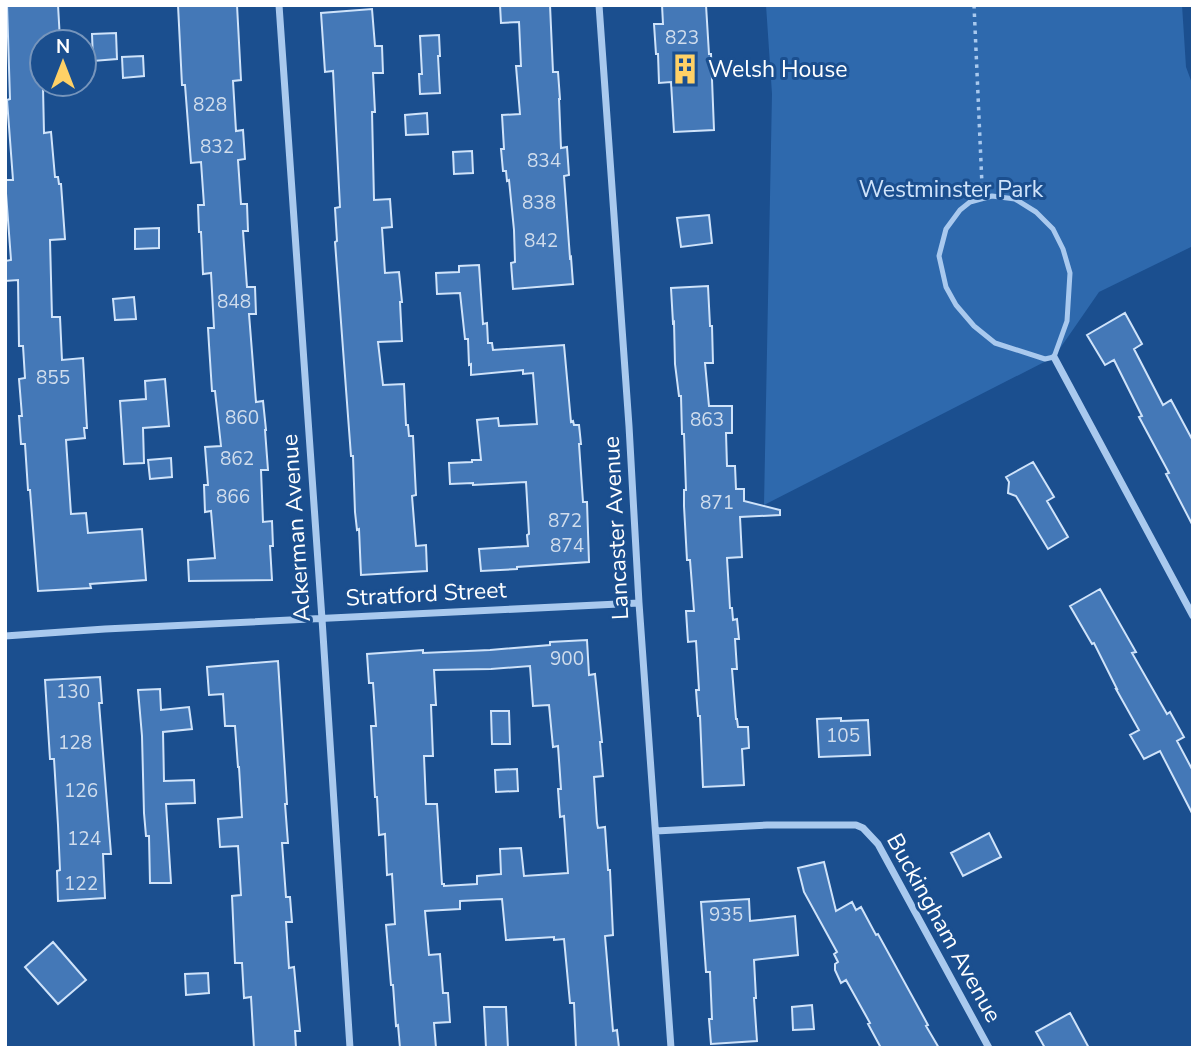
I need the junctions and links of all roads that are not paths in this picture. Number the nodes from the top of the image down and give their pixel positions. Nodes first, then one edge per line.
1 (279, 5) edge
2 (599, 5) edge
3 (1054, 356) junction
4 (639, 603) junction
5 (1193, 616) edge
6 (322, 619) junction
7 (5, 636) edge
8 (656, 831) junction
9 (350, 1048) edge
10 (671, 1048) edge
11 (989, 1048) edge

1 - 6 street, Ackerman Avenue
2 - 4 street, Lancaster Avenue
3 - 3 lane
3 - 5 street
4 - 6 street, Stratford Street
4 - 8 street, Lancaster Avenue
6 - 7 street, Stratford Street
6 - 9 street, Ackerman Avenue
8 - 10 street, Lancaster Avenue
8 - 11 street, Buckingham Avenue

